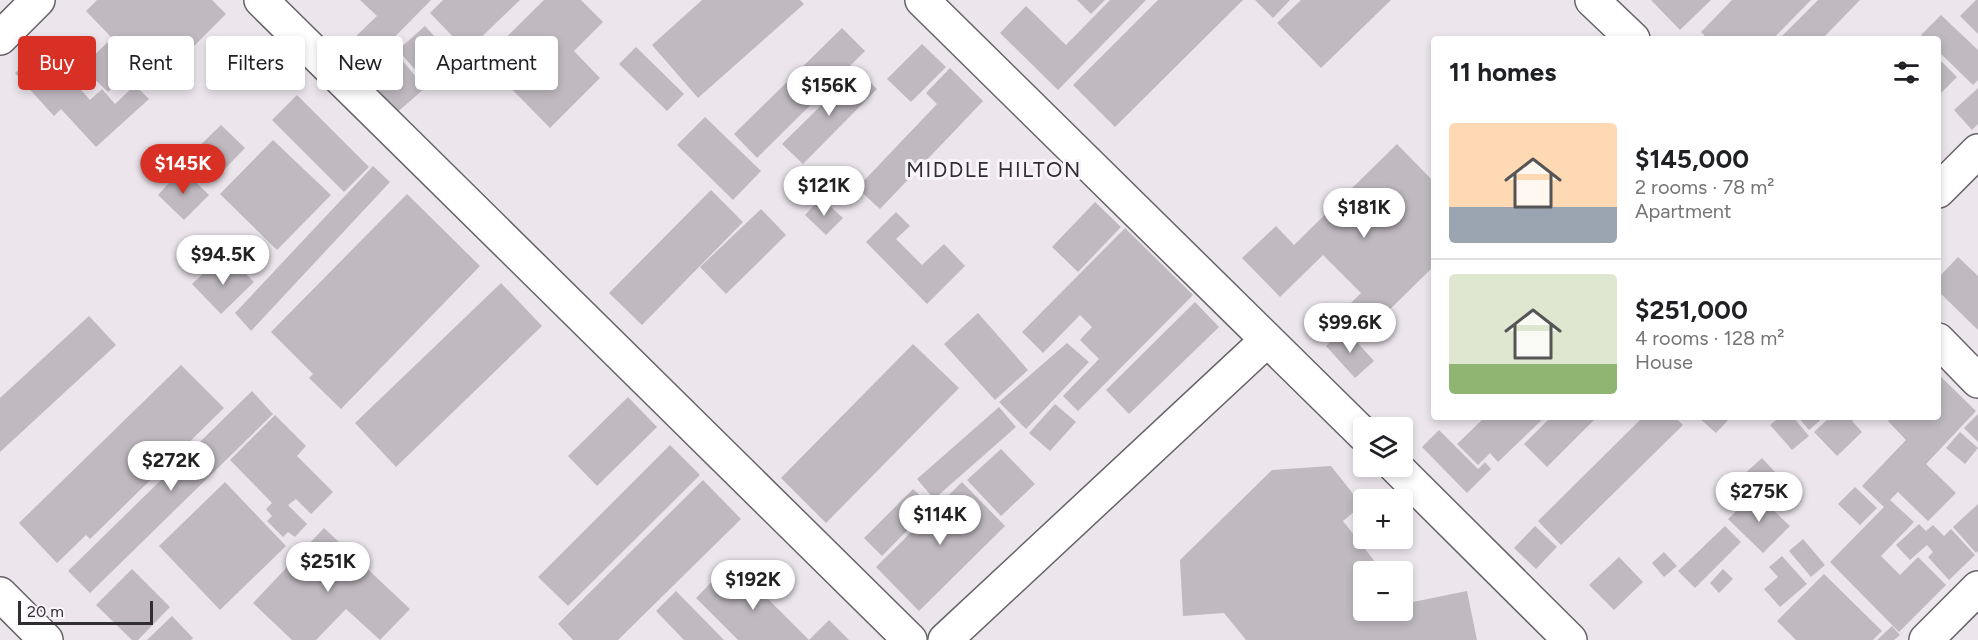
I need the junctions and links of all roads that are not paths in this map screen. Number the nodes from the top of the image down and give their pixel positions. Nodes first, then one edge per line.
1 (38, 0) edge
2 (261, 0) edge
3 (922, 0) edge
4 (1592, 0) edge
5 (1630, 36) edge
6 (0, 38) edge
7 (1978, 151) edge
8 (1941, 187) edge
9 (1267, 340) junction
10 (1941, 343) edge
11 (1978, 381) edge
12 (1353, 424) edge
13 (1406, 477) edge
14 (1978, 588) edge
15 (0, 594) edge
16 (46, 640) edge
17 (910, 640) edge
18 (945, 640) edge
19 (1570, 640) edge
20 (1926, 640) edge

1 - 6 street
2 - 17 street
3 - 9 street
4 - 5 street
7 - 8 street
9 - 12 street
9 - 18 street
10 - 11 street
13 - 19 street
14 - 20 street
15 - 16 street

